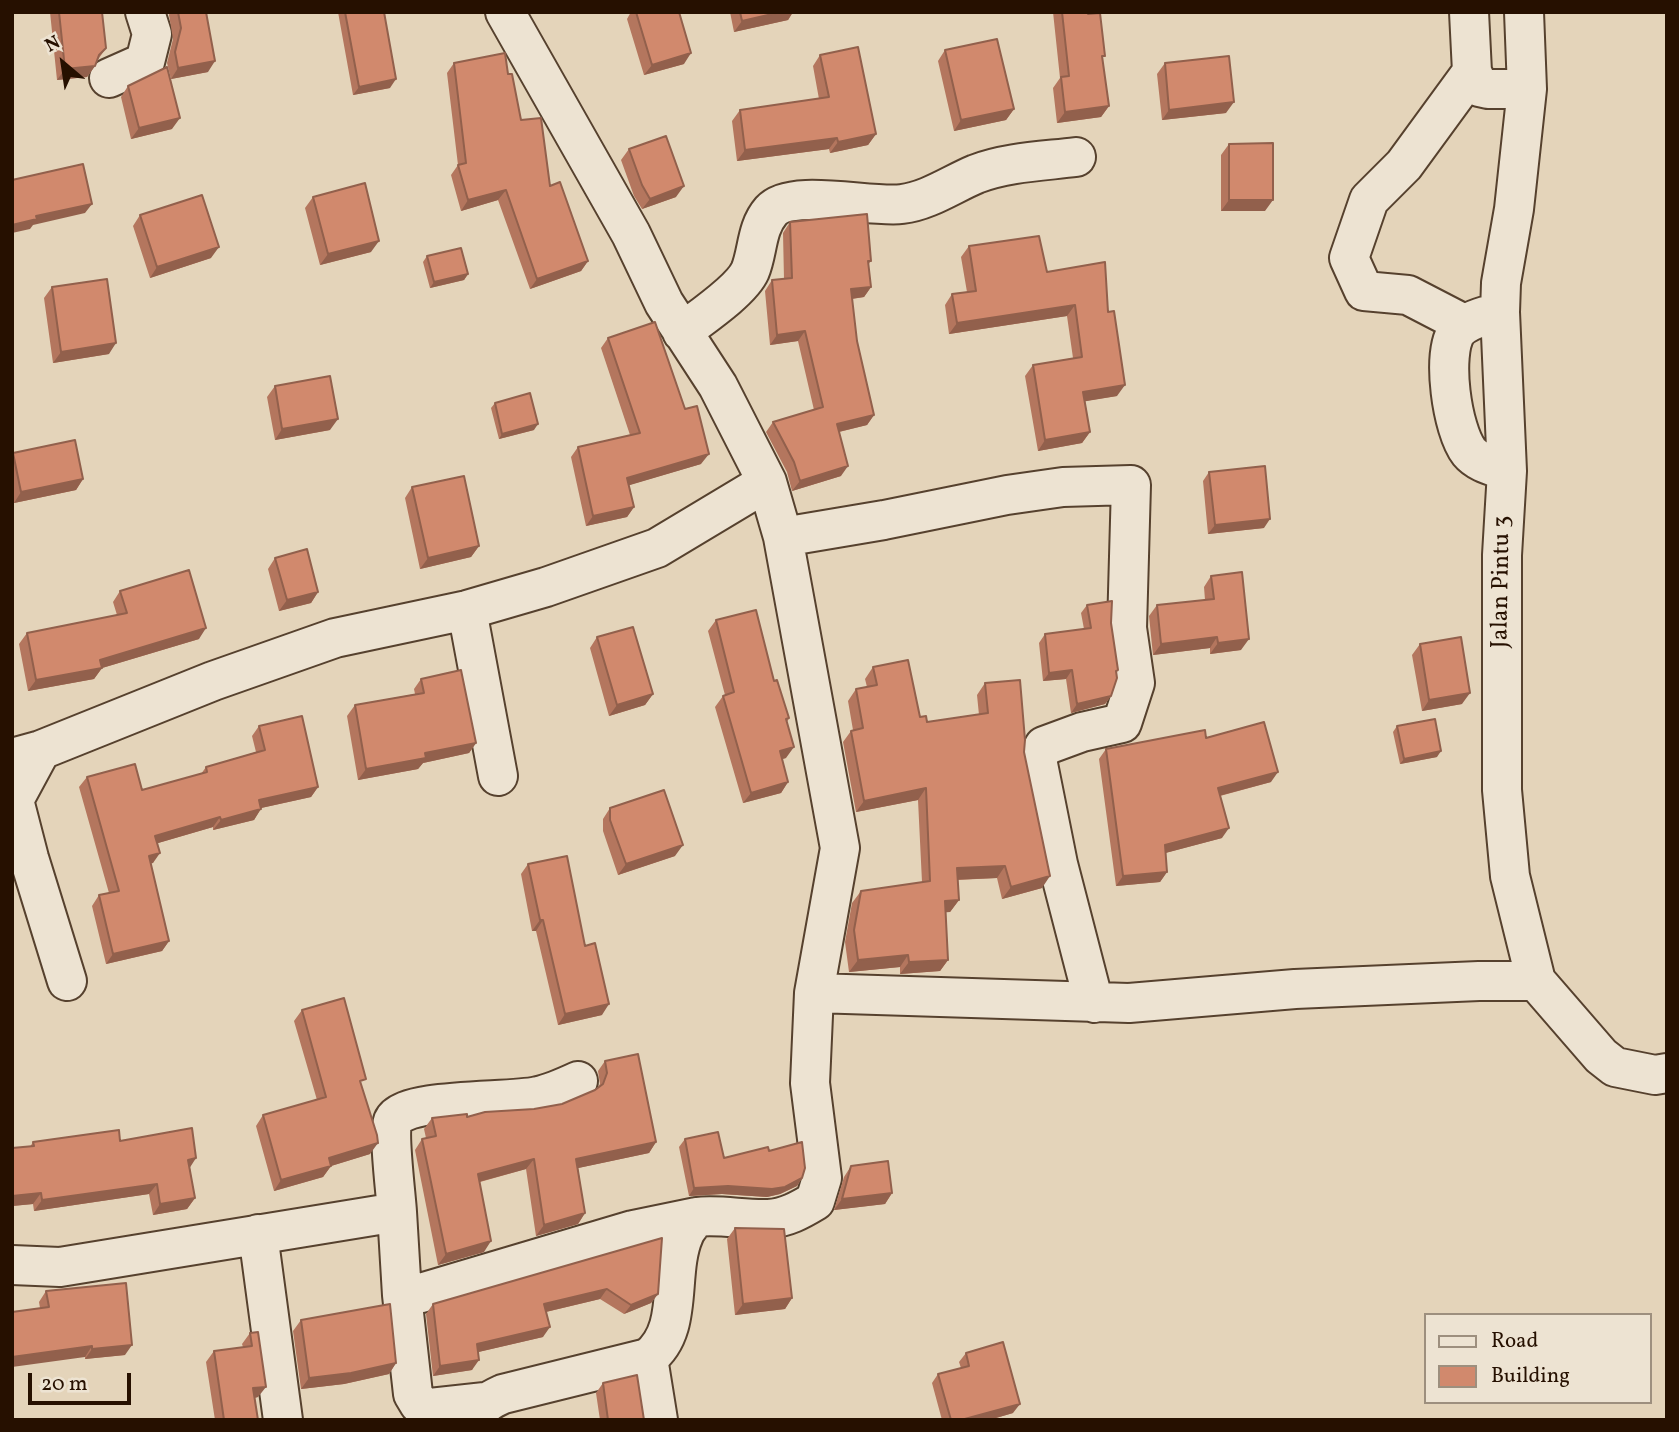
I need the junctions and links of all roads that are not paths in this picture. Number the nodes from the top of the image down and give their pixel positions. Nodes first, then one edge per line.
1 (145, 12) edge
2 (505, 12) edge
3 (1469, 12) edge
4 (1524, 12) edge
5 (1472, 72) junction
6 (109, 78) dead end
7 (1527, 89) junction
8 (1076, 157) dead end
9 (1500, 312) junction
10 (1464, 324) junction
11 (682, 332) junction
12 (1507, 471) junction
13 (767, 482) junction
14 (783, 537) junction
15 (467, 610) junction
16 (27, 754) edge
17 (498, 776) dead end
18 (67, 981) dead end
19 (1536, 981) junction
20 (814, 993) junction
21 (1094, 1003) junction
22 (1667, 1073) edge
23 (578, 1081) dead end
24 (397, 1212) junction
25 (696, 1217) junction
26 (258, 1234) junction
27 (12, 1265) edge
28 (402, 1295) junction
29 (648, 1358) junction
30 (481, 1411) edge
31 (283, 1420) edge
32 (659, 1420) edge

1 - 6 street
2 - 11 street
3 - 5 street
4 - 7 street, Jalan Pintu 3
5 - 7 street
5 - 10 street
7 - 9 street, Jalan Pintu 3
8 - 11 street
9 - 10 street
9 - 12 street, Jalan Pintu 3
10 - 12 street
11 - 13 street
12 - 19 street, Jalan Pintu 3
13 - 14 street
13 - 15 street
14 - 20 street
14 - 21 street
15 - 16 street
15 - 17 street
16 - 18 street
19 - 21 street
19 - 22 street, Jalan Pintu 3
20 - 21 street
20 - 25 street
23 - 24 street
24 - 26 street
24 - 28 street
25 - 28 street
25 - 29 street
26 - 27 street
26 - 31 street
28 - 30 street
29 - 30 street
29 - 32 street

